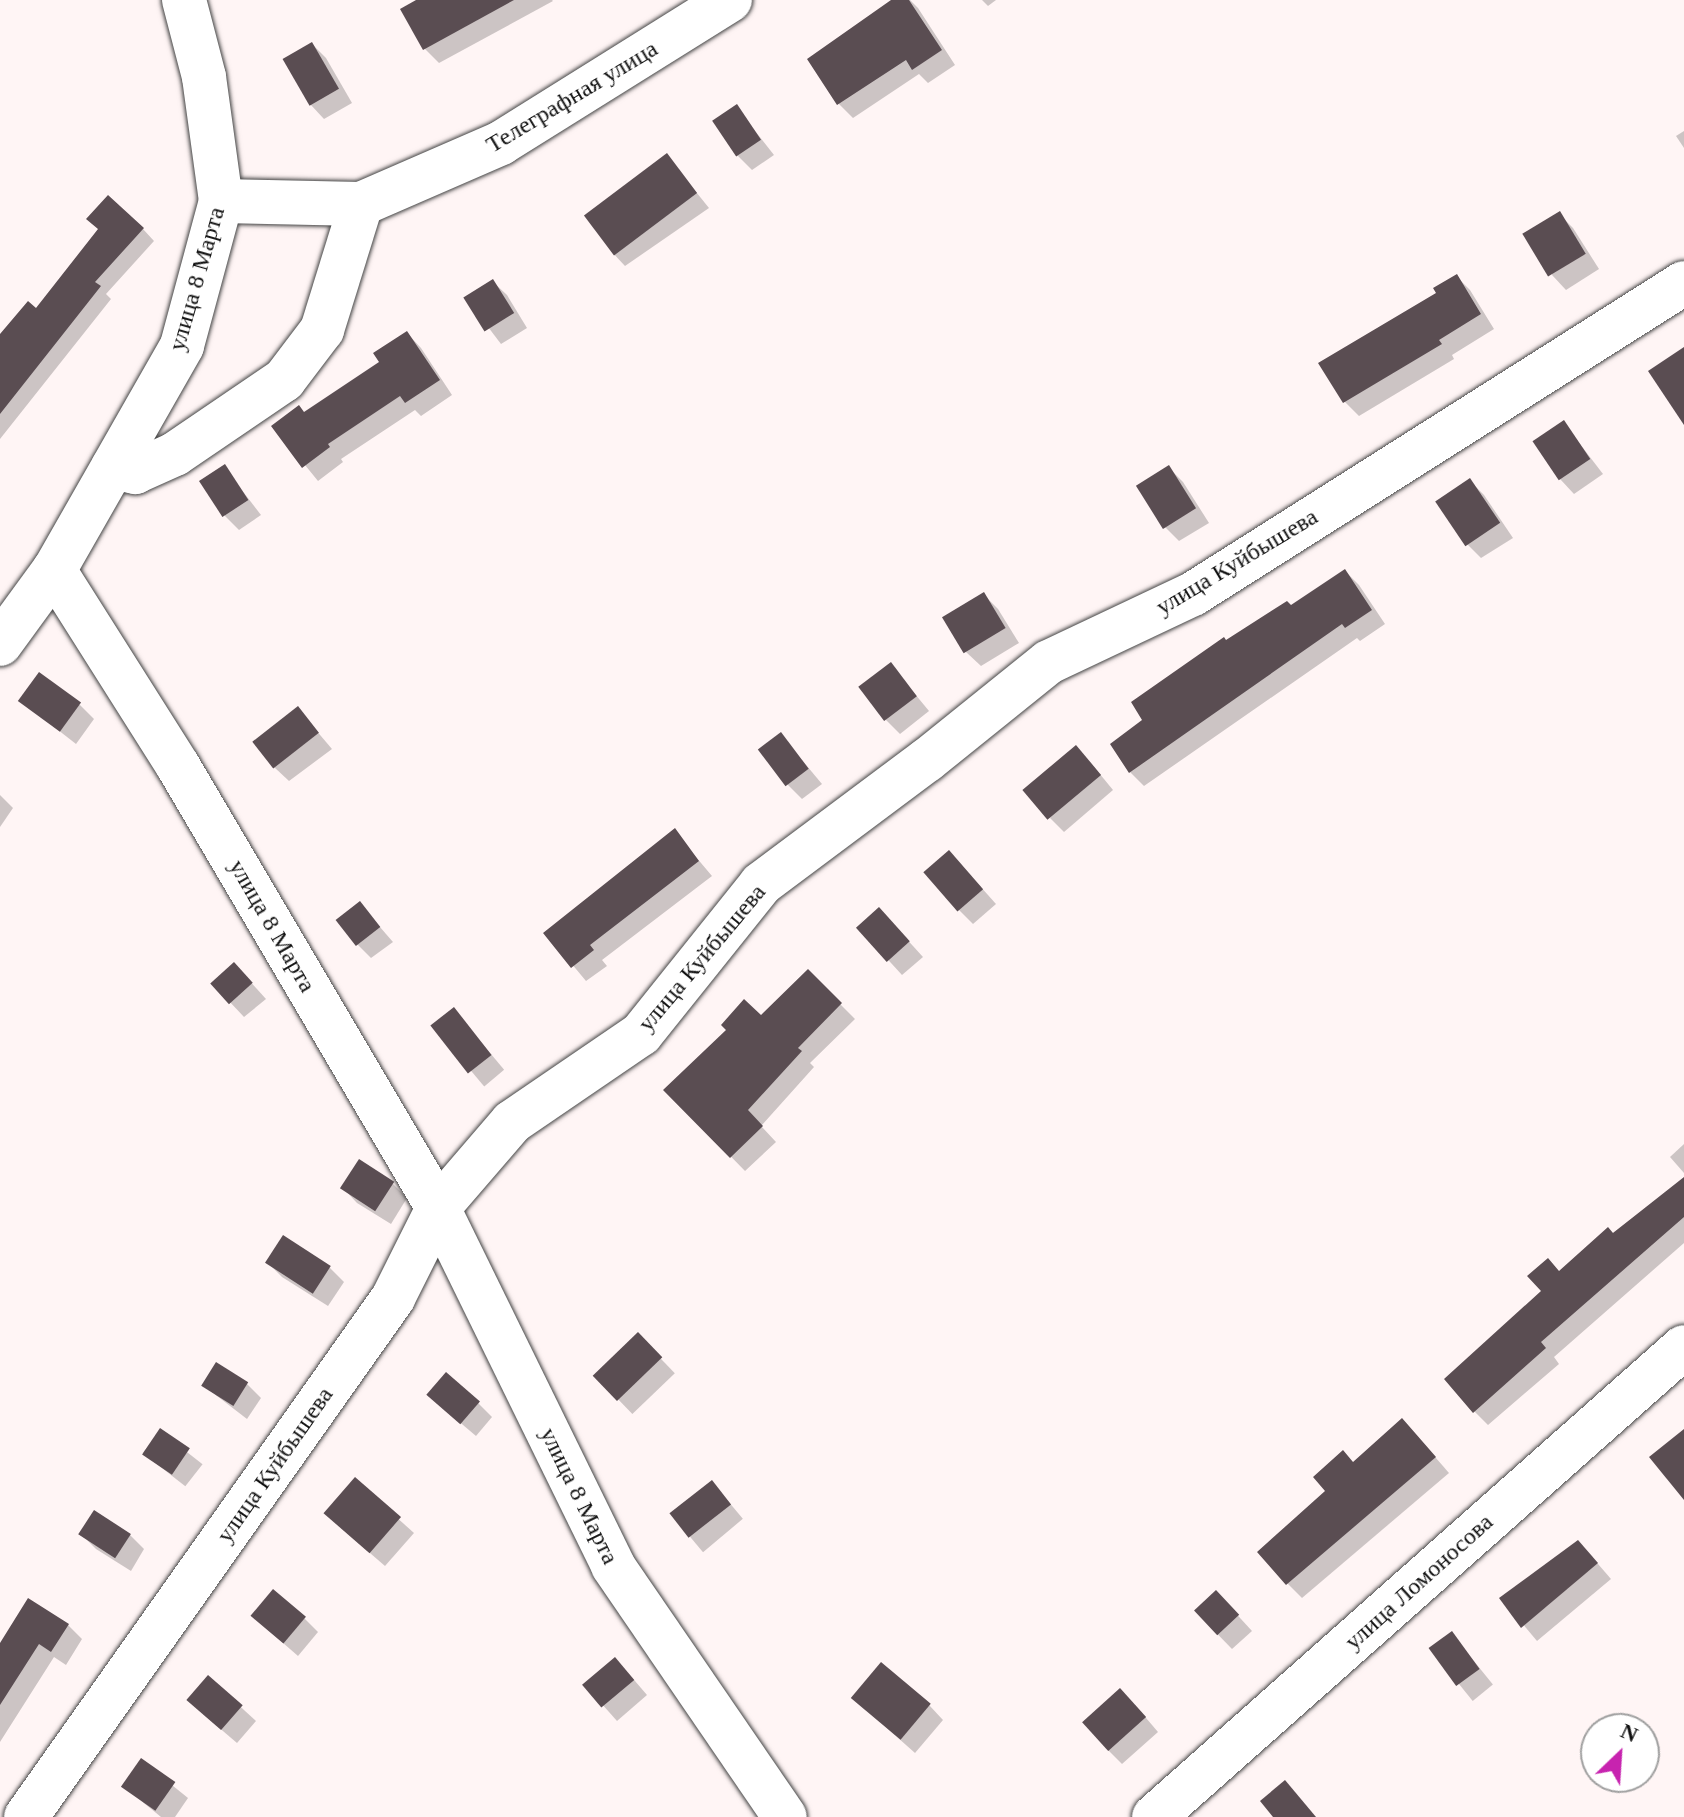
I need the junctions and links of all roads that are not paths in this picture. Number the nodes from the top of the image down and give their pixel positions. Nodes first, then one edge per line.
1 (184, 0) edge
2 (730, 0) edge
3 (221, 201) junction
4 (361, 204) junction
5 (1684, 283) edge
6 (113, 467) junction
7 (54, 570) junction
8 (0, 644) edge
9 (438, 1208) junction
10 (1684, 1347) edge
11 (26, 1817) edge
12 (785, 1817) edge
13 (1154, 1817) edge

1 - 3 street, улица 8 Марта
2 - 4 street, Телеграфная улица
3 - 4 street, Телеграфная улица
3 - 6 street, улица 8 Марта
4 - 6 street
5 - 9 street, улица Куйбышева
6 - 7 street, улица 8 Марта
7 - 8 street
7 - 9 street, улица 8 Марта
9 - 11 street, улица Куйбышева
9 - 12 street, улица 8 Марта
10 - 13 street, улица Ломоносова

